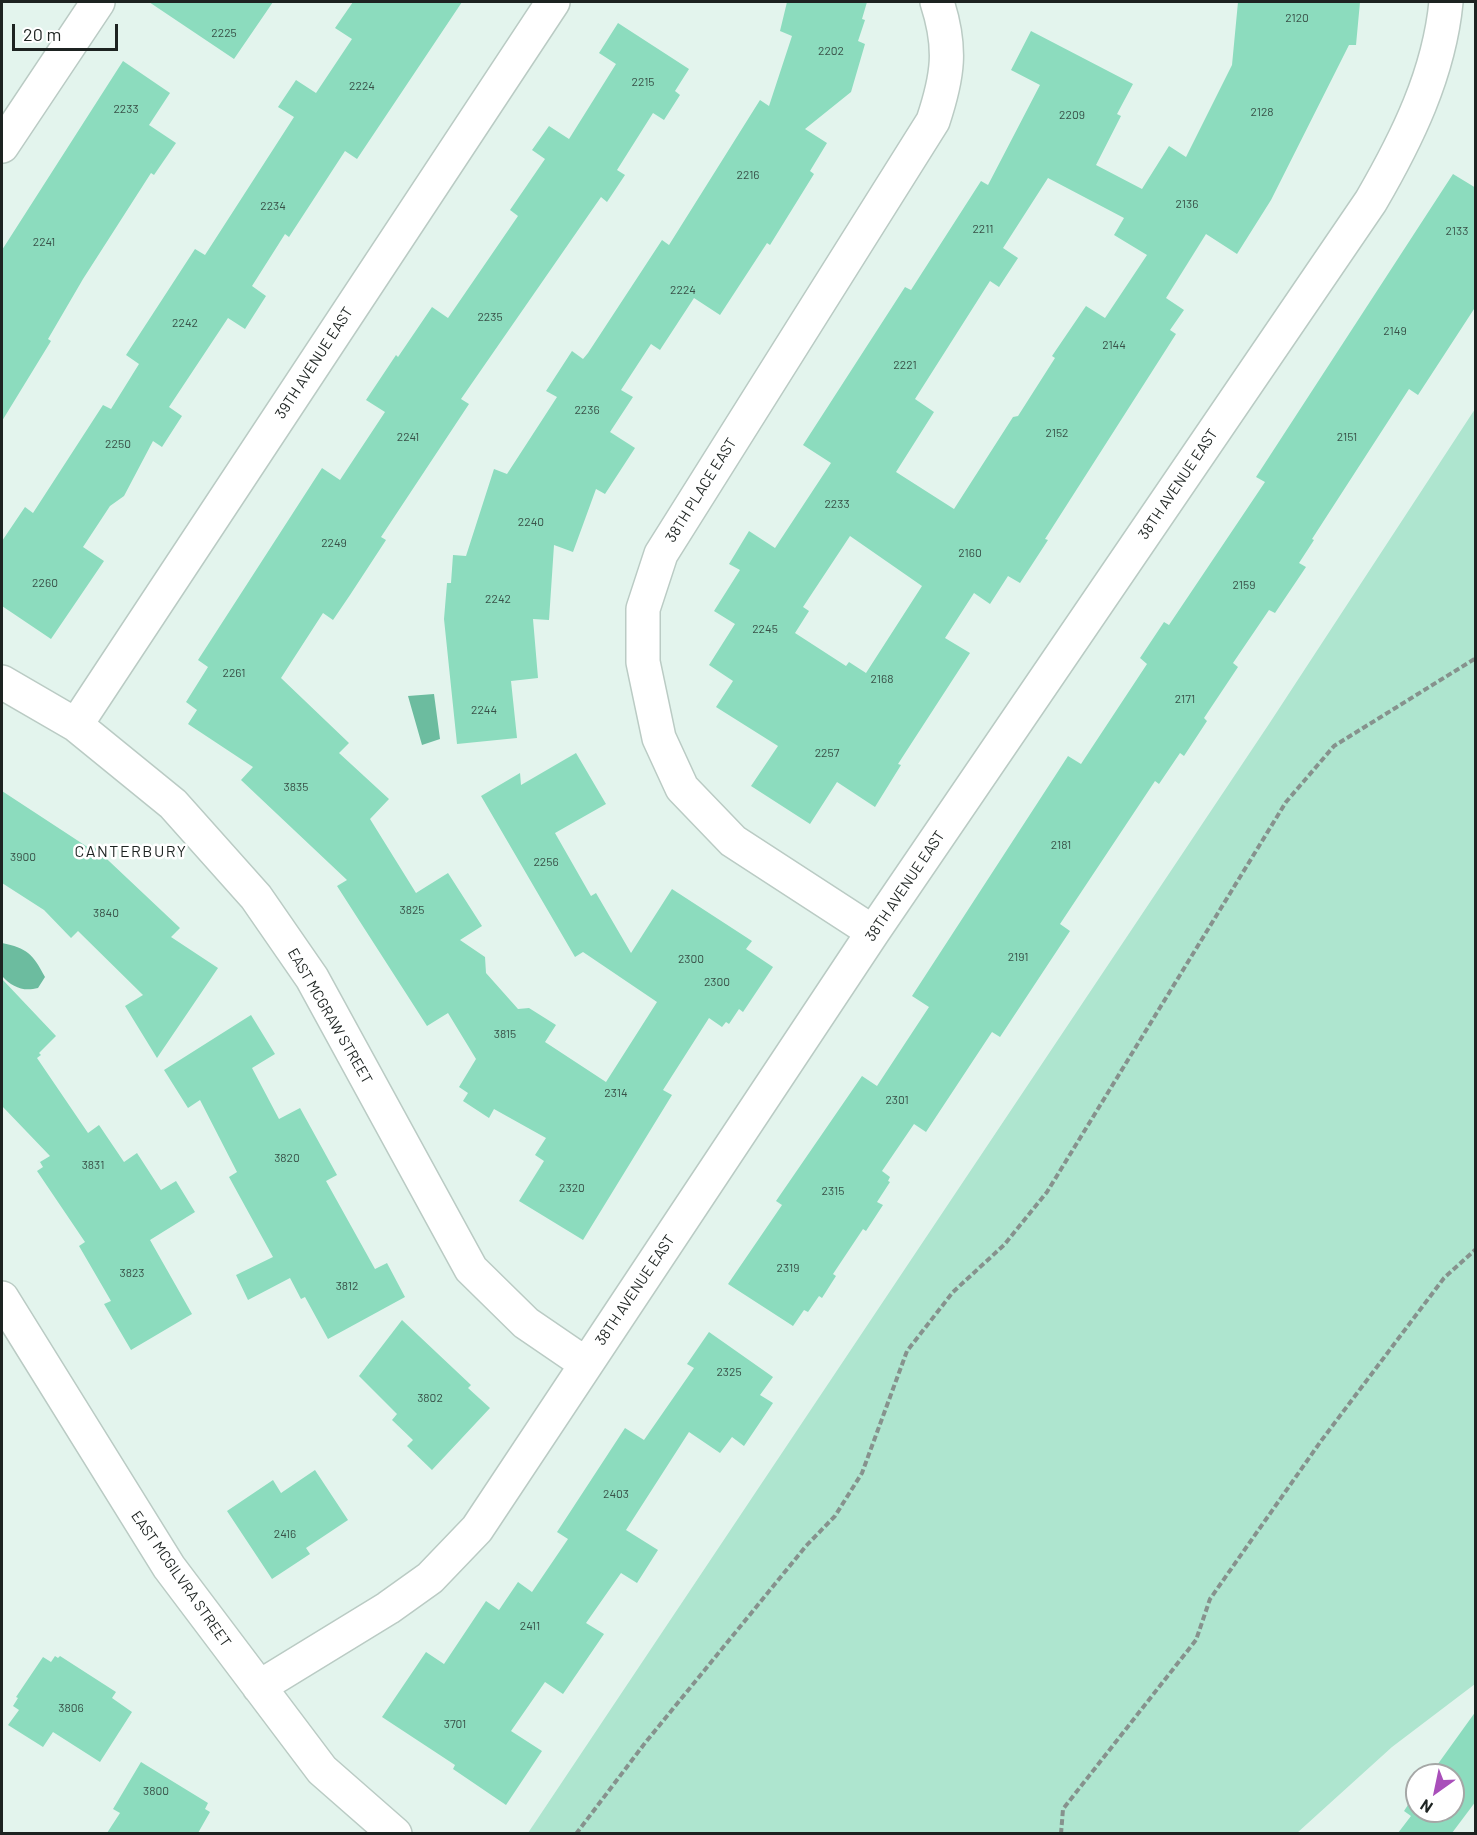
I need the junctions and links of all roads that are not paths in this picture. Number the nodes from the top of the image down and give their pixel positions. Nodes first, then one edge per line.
1 (99, 2) edge
2 (553, 2) edge
3 (937, 2) edge
4 (1446, 2) edge
5 (2, 146) edge
6 (2, 682) edge
7 (76, 725) junction
8 (873, 932) junction
9 (2, 1298) edge
10 (586, 1364) junction
11 (259, 1687) junction
12 (395, 1833) edge

1 - 5 street
2 - 7 street, 39TH AVENUE EAST
3 - 8 street, 38TH PLACE EAST
4 - 8 street, 38TH AVENUE EAST
6 - 7 street, EAST MCGRAW STREET
7 - 10 street, EAST MCGRAW STREET
8 - 10 street, 38TH AVENUE EAST
9 - 11 street, EAST MCGILVRA STREET
10 - 11 street, 38TH AVENUE EAST
11 - 12 street, EAST MCGILVRA STREET

